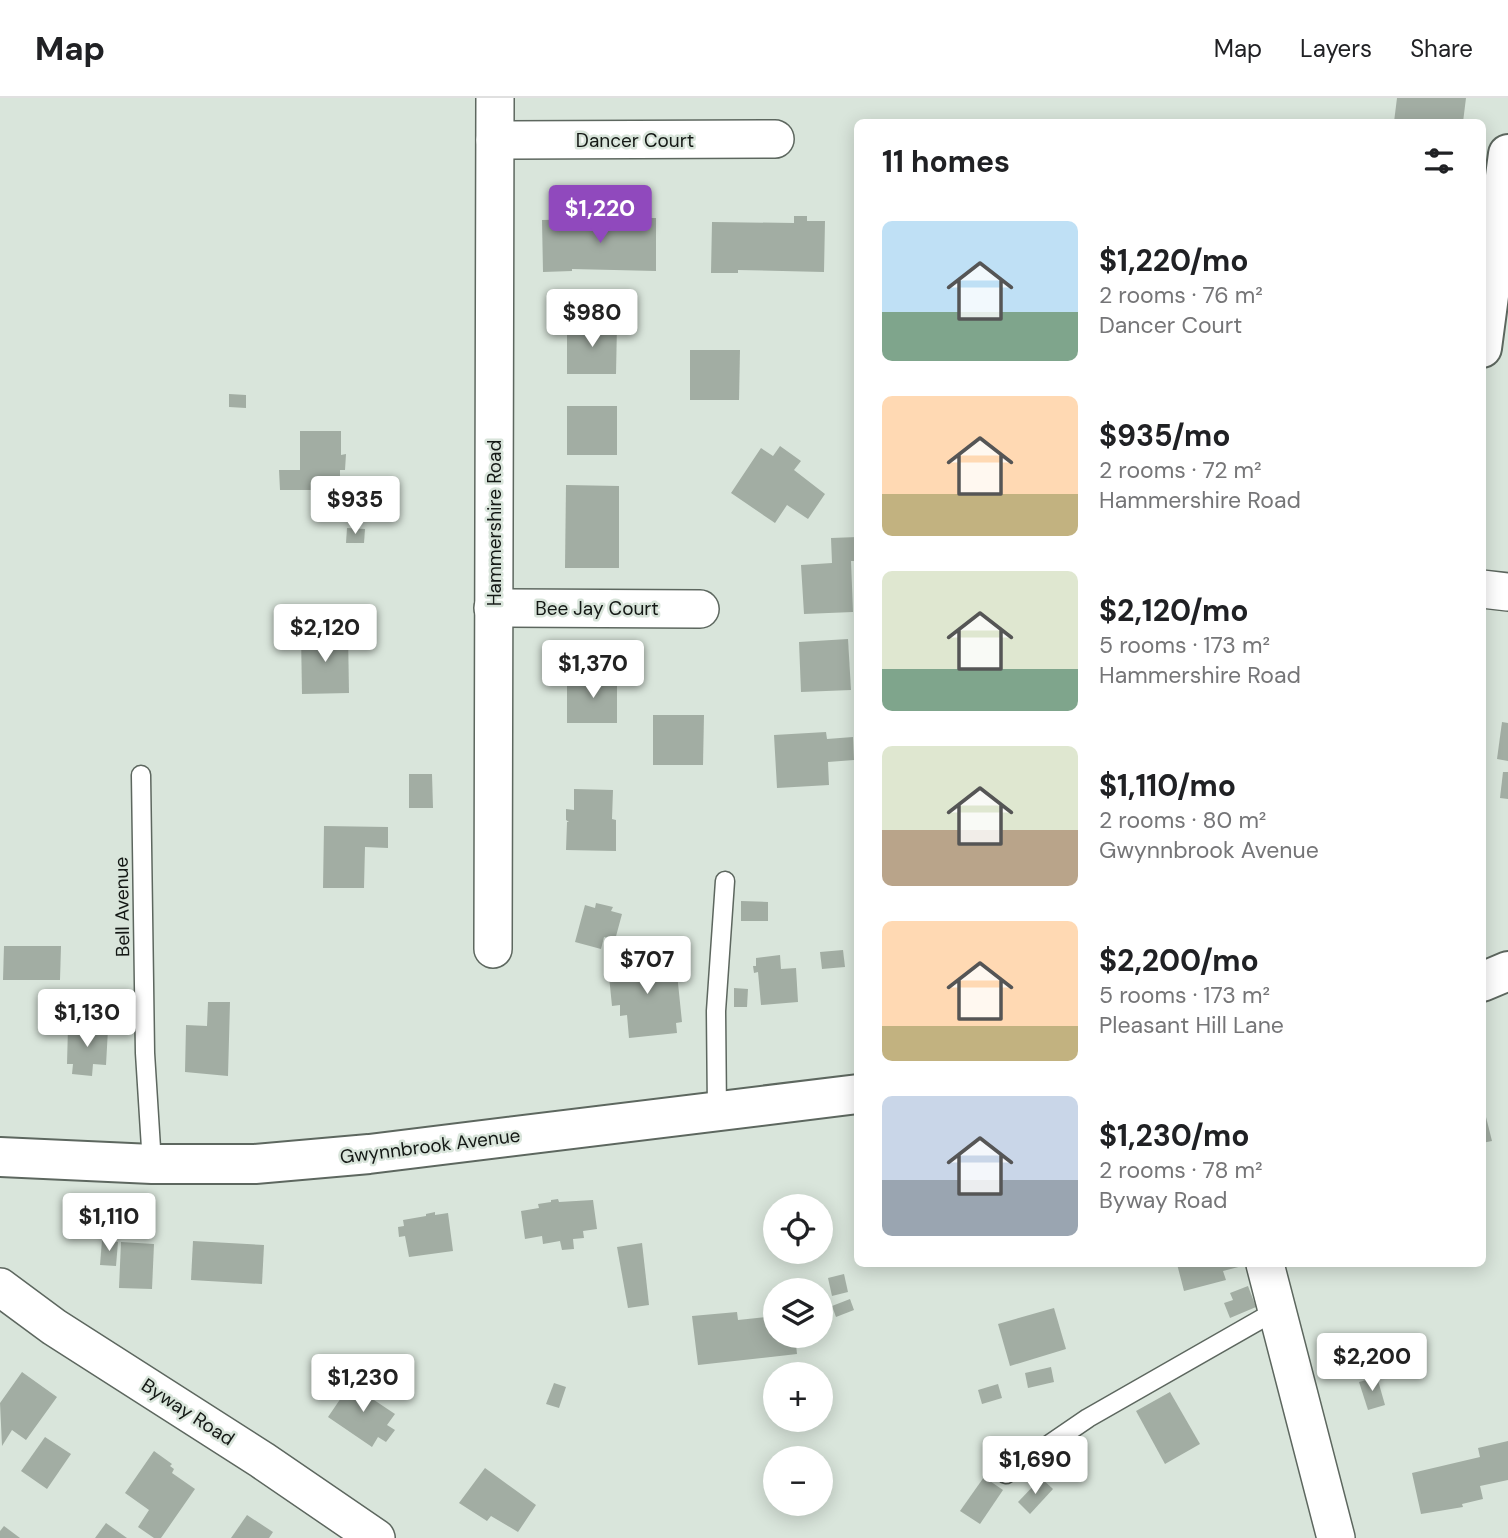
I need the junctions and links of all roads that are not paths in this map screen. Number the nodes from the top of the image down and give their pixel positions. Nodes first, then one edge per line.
1 (495, 98) edge
2 (775, 139) dead end
3 (495, 140) junction
4 (1508, 154) edge
5 (1486, 318) edge
6 (1486, 589) edge
7 (1508, 592) edge
8 (494, 608) junction
9 (700, 609) dead end
10 (141, 775) dead end
11 (725, 881) dead end
12 (493, 949) dead end
13 (1508, 971) edge
14 (1486, 980) edge
15 (854, 1094) edge
16 (717, 1111) junction
17 (0, 1157) edge
18 (152, 1164) junction
19 (1266, 1267) edge
20 (0, 1287) edge
21 (1277, 1310) junction
22 (1006, 1474) dead end
23 (376, 1538) edge
24 (1336, 1538) edge

1 - 3 street, Hammershire Road
2 - 3 street, Dancer Court
3 - 8 street, Hammershire Road
4 - 5 street
6 - 7 street
8 - 9 street, Bee Jay Court
8 - 12 street, Hammershire Road
10 - 18 lane, Bell Avenue
11 - 16 lane
13 - 14 street
15 - 16 street, Gwynnbrook Avenue
16 - 18 street, Gwynnbrook Avenue
17 - 18 street, Gwynnbrook Avenue
19 - 21 street
20 - 23 street, Byway Road
21 - 22 lane
21 - 24 street

